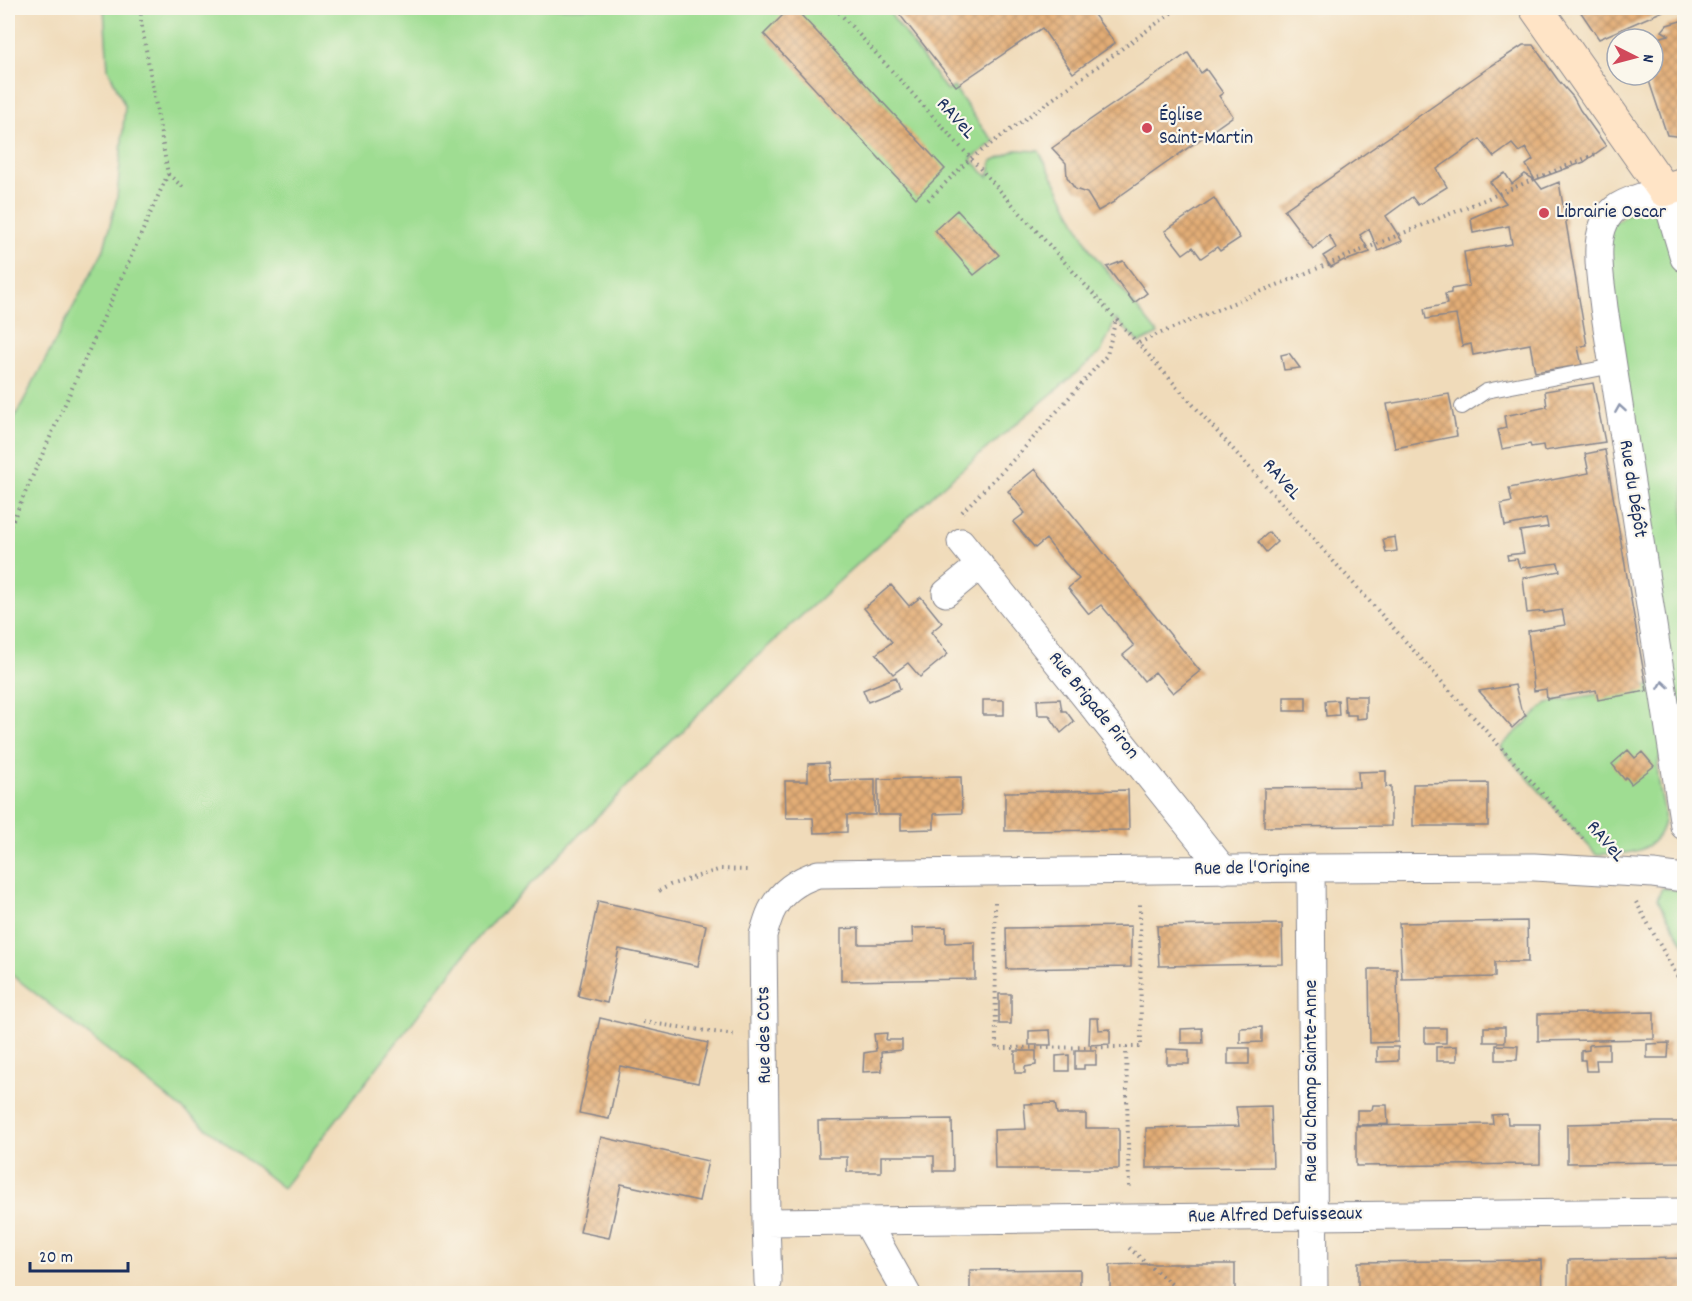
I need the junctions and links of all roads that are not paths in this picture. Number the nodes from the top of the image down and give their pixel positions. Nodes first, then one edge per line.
1 (1536, 8) edge
2 (1674, 187) edge
3 (1684, 258) edge
4 (1613, 366) junction
5 (1462, 406) dead end
6 (961, 542) road end
7 (980, 565) junction
8 (946, 594) dead end
9 (1684, 826) edge
10 (1311, 868) junction
11 (1224, 870) junction
12 (818, 874) joint
13 (1684, 878) edge
14 (1684, 1212) edge
15 (1313, 1216) junction
16 (866, 1221) junction
17 (766, 1222) junction
18 (768, 1282) dead end
19 (908, 1293) edge
20 (1314, 1293) edge

1 - 2 street
2 - 3 street
2 - 4 street, Rue du Dépôt
4 - 5 lane
9 -> 4 street, Rue du Dépôt
6 - 7 street, Rue Brigade Piron
7 - 8 street
7 - 11 street, Rue Brigade Piron
10 - 11 street, Rue de l'Origine
10 - 13 street, Rue de l'Origine
10 - 15 street, Rue du Champ Sainte-Anne
11 - 12 street, Rue de l'Origine
12 - 17 street, Rue des Cots
14 - 15 street, Rue Alfred Defuisseaux
15 - 16 street, Rue Alfred Defuisseaux
15 - 20 street, Rue du Champ Sainte-Anne
16 - 17 street
16 - 19 street
17 - 18 street, Rue des Cots

